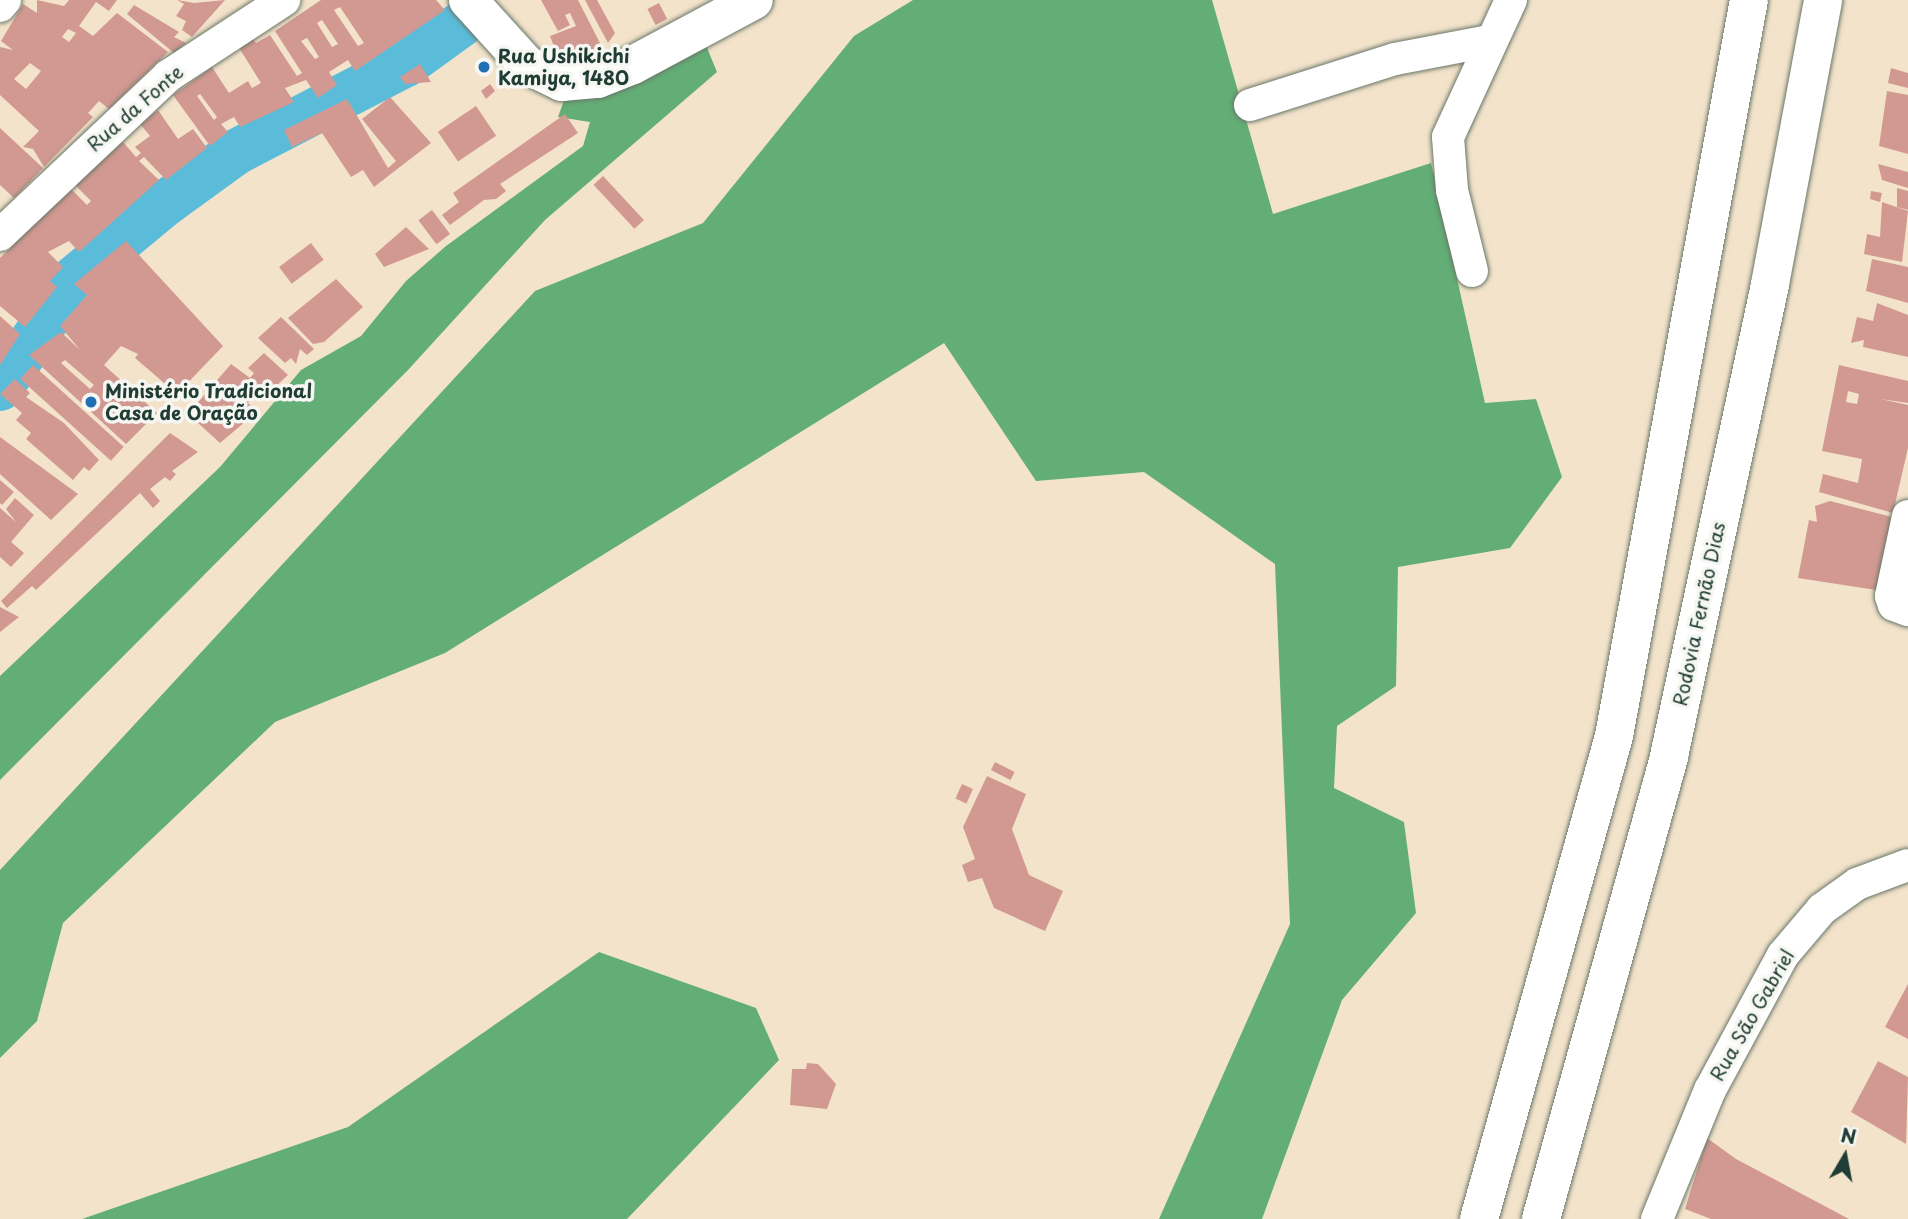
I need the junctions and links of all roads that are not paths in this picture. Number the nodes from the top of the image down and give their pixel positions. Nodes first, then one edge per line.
1 (5, 0) edge
2 (284, 0) edge
3 (468, 0) edge
4 (754, 0) edge
5 (1511, 0) edge
6 (1749, 0) edge
7 (1823, 0) edge
8 (0, 6) edge
9 (1489, 41) junction
10 (1250, 105) dead end
11 (0, 235) edge
12 (1472, 271) dead end
13 (1908, 516) edge
14 (1900, 603) edge
15 (1908, 865) edge
16 (1479, 1219) edge
17 (1541, 1219) edge
18 (1657, 1219) edge

1 - 8 street
2 - 11 street, Rua da Fonte
3 - 4 main road
5 - 9 street
6 - 16 main road
7 - 17 main road, Rodovia Fernão Dias
9 - 10 street
9 - 12 street
13 - 14 street
15 - 18 street, Rua São Gabriel

